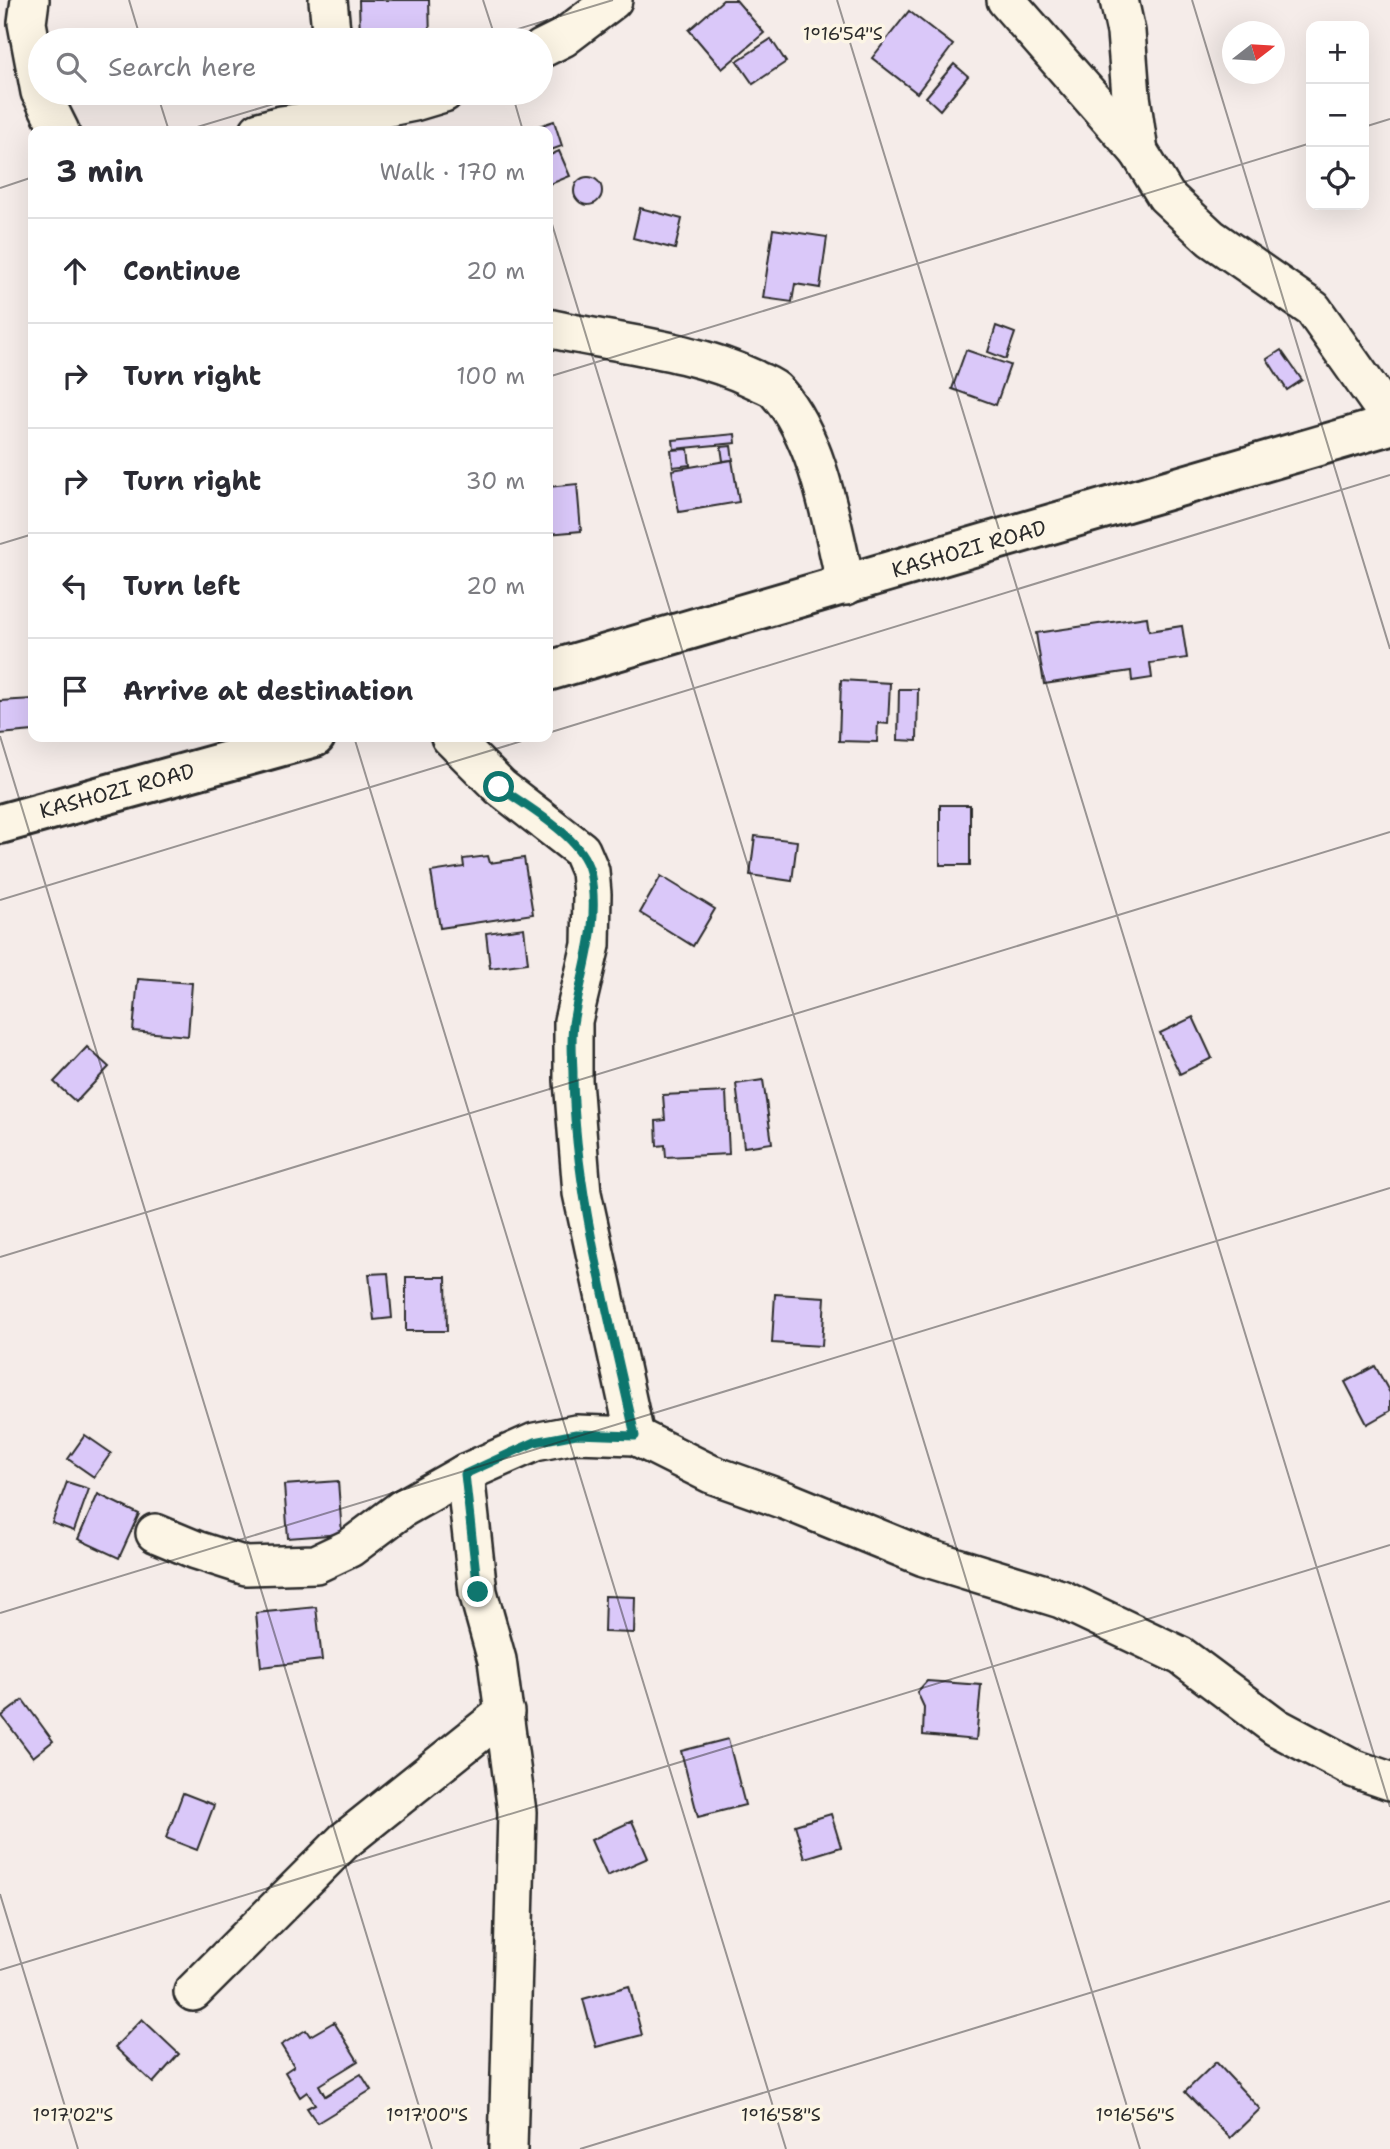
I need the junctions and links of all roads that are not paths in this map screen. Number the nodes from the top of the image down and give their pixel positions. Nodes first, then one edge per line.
1 (30, 0) edge
2 (328, 0) edge
3 (613, 0) edge
4 (1006, 0) edge
5 (1119, 0) edge
6 (28, 28) edge
7 (331, 28) edge
8 (553, 43) edge
9 (47, 105) edge
10 (396, 105) edge
11 (341, 114) edge
12 (58, 126) edge
13 (277, 126) edge
14 (1139, 152) junction
15 (553, 329) edge
16 (1390, 418) edge
17 (1390, 425) edge
18 (846, 586) junction
19 (553, 670) edge
20 (297, 742) edge
21 (455, 742) edge
22 (0, 824) edge
23 (635, 1436) junction
24 (465, 1474) junction
25 (155, 1533) dead end
26 (505, 1712) junction
27 (1390, 1781) edge
28 (193, 1992) dead end
29 (509, 2149) edge

1 - 6 street
2 - 7 street
3 - 8 street
4 - 14 street
5 - 14 street
9 - 12 street
10 - 11 street
11 - 13 street
14 - 16 street
15 - 18 street
17 - 18 main road, KASHOZI ROAD
18 - 19 main road, KASHOZI ROAD
20 - 22 main road, KASHOZI ROAD
21 - 23 street
23 - 24 street
23 - 27 street
24 - 25 street
24 - 26 street
26 - 28 street
26 - 29 street

